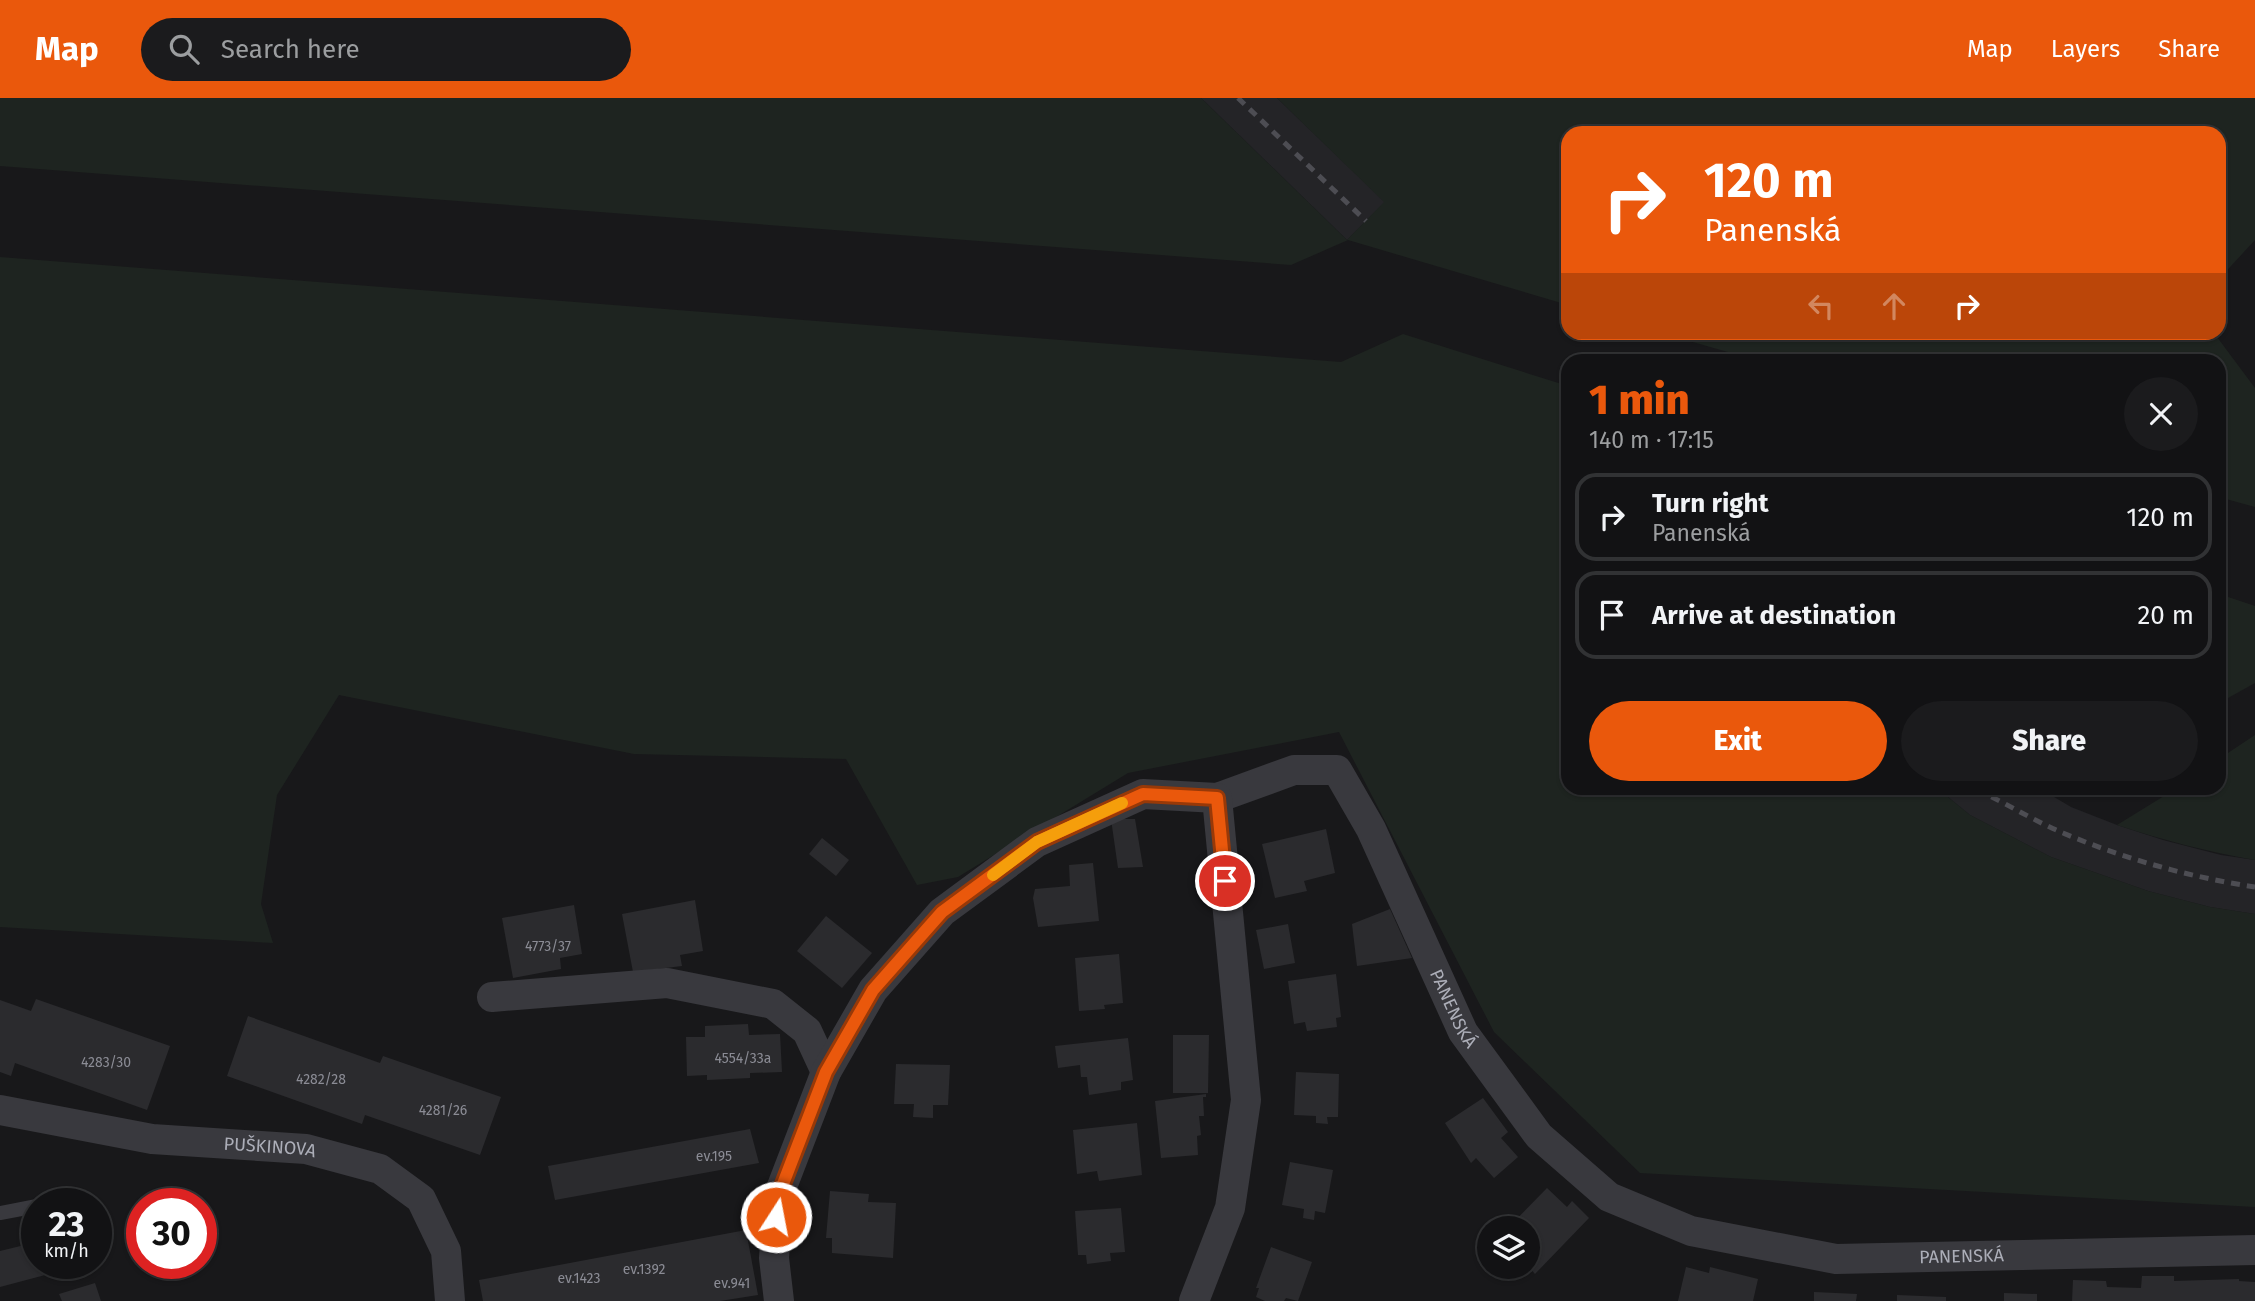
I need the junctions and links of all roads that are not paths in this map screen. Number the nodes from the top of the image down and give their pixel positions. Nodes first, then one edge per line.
1 (1217, 798) junction
2 (492, 997) dead end
3 (826, 1072) junction
4 (0, 1110) edge
5 (21, 1209) edge
6 (0, 1213) edge
7 (2255, 1251) edge
8 (450, 1301) edge
9 (779, 1301) edge
10 (1194, 1301) edge

1 - 3 street
1 - 7 street, PANENSKÁ
1 - 10 street
2 - 3 street
3 - 9 street
4 - 8 street, PUŠKINOVA
5 - 6 lane

